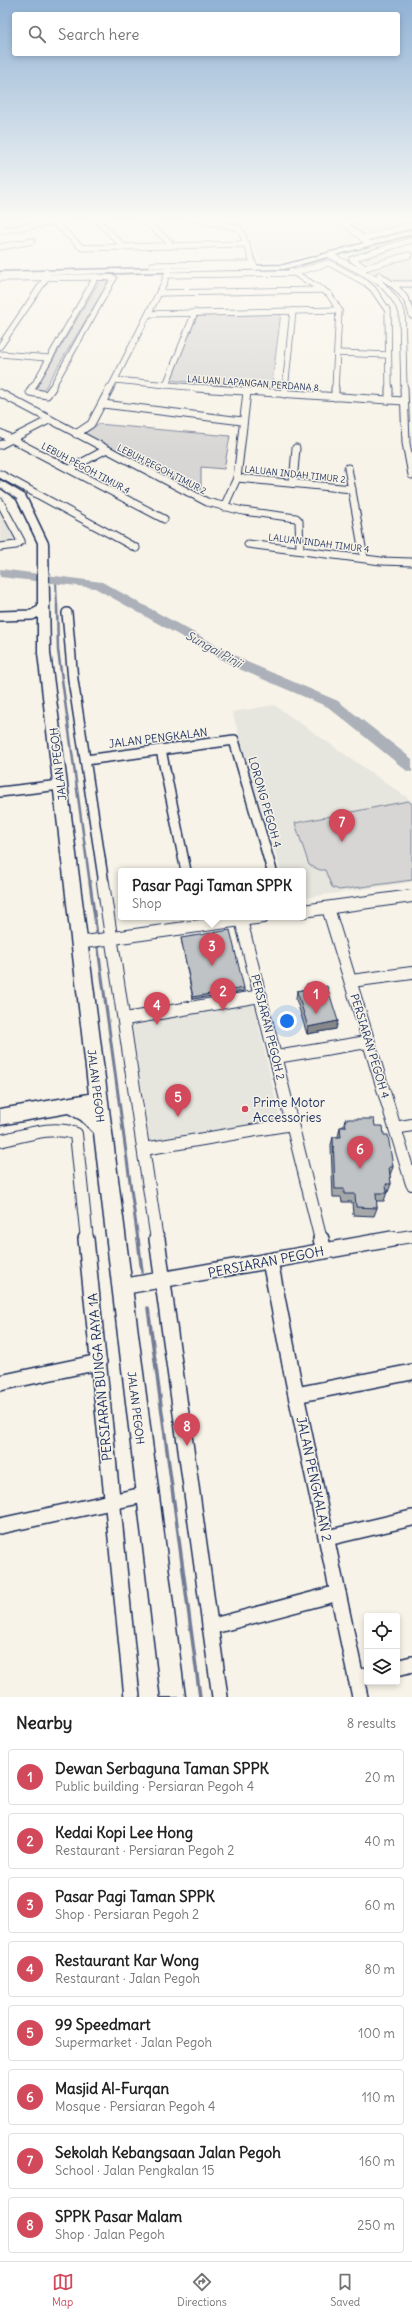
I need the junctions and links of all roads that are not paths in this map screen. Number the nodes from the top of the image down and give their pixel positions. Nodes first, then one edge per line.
1 (31, 298) edge
2 (83, 298) edge
3 (103, 298) edge
4 (157, 298) edge
5 (332, 298) edge
6 (379, 298) edge
7 (394, 298) edge
8 (406, 298) edge
9 (294, 310) junction
10 (339, 310) junction
11 (195, 312) junction
12 (402, 312) junction
13 (412, 312) edge
14 (149, 314) junction
15 (412, 316) edge
16 (388, 329) junction
17 (402, 329) junction
18 (0, 346) edge
19 (0, 354) edge
20 (338, 354) junction
21 (388, 355) junction
22 (48, 358) junction
23 (115, 380) junction
24 (166, 385) junction
25 (247, 392) junction
26 (0, 393) edge
27 (284, 394) junction
28 (335, 397) junction
29 (389, 400) junction
30 (404, 401) junction
31 (103, 404) junction
32 (49, 420) junction
33 (242, 421) junction
34 (0, 433) edge
35 (76, 434) junction
36 (11, 439) junction
37 (409, 444) edge
38 (0, 445) edge
39 (296, 448) dead end
40 (105, 450) junction
41 (411, 465) edge
42 (348, 468) dead end
43 (70, 469) junction
44 (0, 474) edge
45 (412, 475) edge
46 (237, 478) junction
47 (0, 483) edge
48 (293, 483) junction
49 (0, 489) edge
50 (352, 489) junction
51 (1, 506) edge
52 (224, 507) junction
53 (164, 519) dead end
54 (248, 544) dead end
55 (0, 547) edge
56 (136, 548) dead end
57 (42, 550) junction
58 (300, 550) junction
59 (364, 558) junction
60 (412, 562) edge
61 (41, 613) junction
62 (67, 613) dead end
63 (0, 616) edge
64 (234, 740) joint
65 (161, 750) junction
66 (86, 760) junction
67 (60, 785) junction
68 (0, 792) edge
69 (185, 868) edge
70 (271, 868) edge
71 (412, 896) edge
72 (328, 908) junction
73 (306, 911) edge
74 (241, 920) joint
75 (196, 922) edge
76 (111, 939) junction
77 (78, 943) junction
78 (412, 973) edge
79 (350, 981) junction
80 (262, 996) junction
81 (125, 1020) junction
82 (368, 1042) junction
83 (276, 1057) junction
84 (95, 1078) junction
85 (98, 1100) junction
86 (70, 1104) junction
87 (0, 1117) edge
88 (292, 1124) junction
89 (412, 1125) edge
90 (395, 1128) junction
91 (102, 1129) junction
92 (0, 1141) edge
93 (144, 1149) junction
94 (412, 1184) edge
95 (412, 1236) edge
96 (324, 1251) junction
97 (270, 1261) junction
98 (163, 1281) junction
99 (121, 1287) junction
100 (99, 1362) junction
101 (412, 1372) edge
102 (0, 1383) edge
103 (296, 1395) junction
104 (148, 1494) junction
105 (111, 1503) junction
106 (412, 1518) edge
107 (0, 1526) edge
108 (326, 1538) junction
109 (338, 1593) junction
110 (210, 1627) junction
111 (412, 1664) edge
112 (400, 1667) edge
113 (362, 1677) edge
114 (132, 1697) edge
115 (173, 1697) edge
116 (220, 1697) edge
117 (360, 1697) edge

1 - 18 street
2 - 22 street
3 - 22 street
4 - 14 street
5 - 10 street
6 - 16 street
7 - 12 street
8 - 13 street
9 - 10 street
9 - 11 street
9 - 27 street
10 - 20 street
11 - 14 street
11 - 24 street
12 - 13 street
12 - 17 street
13 - 15 street
14 - 23 street
16 - 17 street
16 - 21 street
17 - 30 street
19 - 22 street
20 - 21 street
20 - 28 street
21 - 29 street
23 - 24 street, LALUAN LAPANGAN PERDANA 8
23 - 31 street
24 - 25 street, LALUAN LAPANGAN PERDANA 8
25 - 27 street, LALUAN LAPANGAN PERDANA 8
25 - 33 street
26 - 32 street, LEBUH PEGOH TIMUR 2
27 - 28 street, LALUAN LAPANGAN PERDANA 8
28 - 29 street, LALUAN LAPANGAN PERDANA 8
29 - 30 street, LALUAN LAPANGAN PERDANA 8
30 - 37 street
31 - 33 street
31 - 35 street
32 - 35 street, LEBUH PEGOH TIMUR 2
32 - 36 street
33 - 46 street
34 - 36 street, LEBUH PEGOH TIMUR 4
35 - 40 street, LEBUH PEGOH TIMUR 2
36 - 38 street
36 - 43 street, LEBUH PEGOH TIMUR 4
37 - 41 street
39 - 48 street
40 - 43 street
40 - 52 street, LEBUH PEGOH TIMUR 2
41 - 45 street
42 - 50 street
43 - 53 street, LEBUH PEGOH TIMUR 4
44 - 56 street
46 - 48 street, LALUAN INDAH TIMUR 2
46 - 52 street
47 - 57 street, JALAN PEGOH
48 - 50 street, LALUAN INDAH TIMUR 2
49 - 57 street
50 - 59 street
51 - 55 street
52 - 58 street, LEBUH PEGOH TIMUR 2
54 - 58 street, LALUAN INDAH TIMUR 4
57 - 61 street, JALAN PEGOH
58 - 59 street, LALUAN INDAH TIMUR 4
59 - 60 street, LALUAN INDAH TIMUR 4
61 - 63 street
61 - 67 street, JALAN PEGOH
62 - 66 street
64 - 65 street, JALAN PENGKALAN
64 - 70 street, LORONG PEGOH 4
65 - 66 street, JALAN PENGKALAN
65 - 69 street
66 - 76 street
67 - 68 street
67 - 77 street, JALAN PEGOH
71 - 72 street
72 - 73 street
72 - 79 street, PERSIARAN PEGOH 4
74 - 75 street
74 - 80 street, PERSIARAN PEGOH 2
75 - 76 street
76 - 77 street
76 - 81 street
77 - 84 street, JALAN PEGOH
78 - 79 street
79 - 82 street, PERSIARAN PEGOH 4
80 - 81 street
80 - 83 street, PERSIARAN PEGOH 2
81 - 93 street
82 - 83 street
82 - 90 street, PERSIARAN PEGOH 4
83 - 88 street, PERSIARAN PEGOH 2
84 - 85 street, JALAN PEGOH
84 - 86 street
85 - 86 street
85 - 91 street, JALAN PEGOH
86 - 87 street
86 - 91 street
88 - 93 street
88 - 96 street, PERSIARAN PEGOH 2
89 - 90 street
90 - 94 street, PERSIARAN PEGOH 4
91 - 99 street, JALAN PEGOH
92 - 100 street, PERSIARAN BUNGA RAYA 1A
93 - 98 street
95 - 96 street, PERSIARAN PEGOH
96 - 97 street, PERSIARAN PEGOH
97 - 98 street, PERSIARAN PEGOH
97 - 103 street, JALAN PENGKALAN 2
98 - 99 street, PERSIARAN PEGOH
98 - 110 street
99 - 104 street, JALAN PEGOH
100 - 102 street
100 - 105 street, PERSIARAN BUNGA RAYA 1A
101 - 103 street
103 - 108 street, JALAN PENGKALAN 2
104 - 105 street
104 - 115 street, JALAN PEGOH
105 - 107 street
105 - 114 street, PERSIARAN BUNGA RAYA 1A
106 - 108 street
108 - 109 street, JALAN PENGKALAN 2
109 - 110 street
109 - 113 street, JALAN PENGKALAN 2
110 - 116 street
111 - 112 street
113 - 117 street, JALAN PENGKALAN 2

